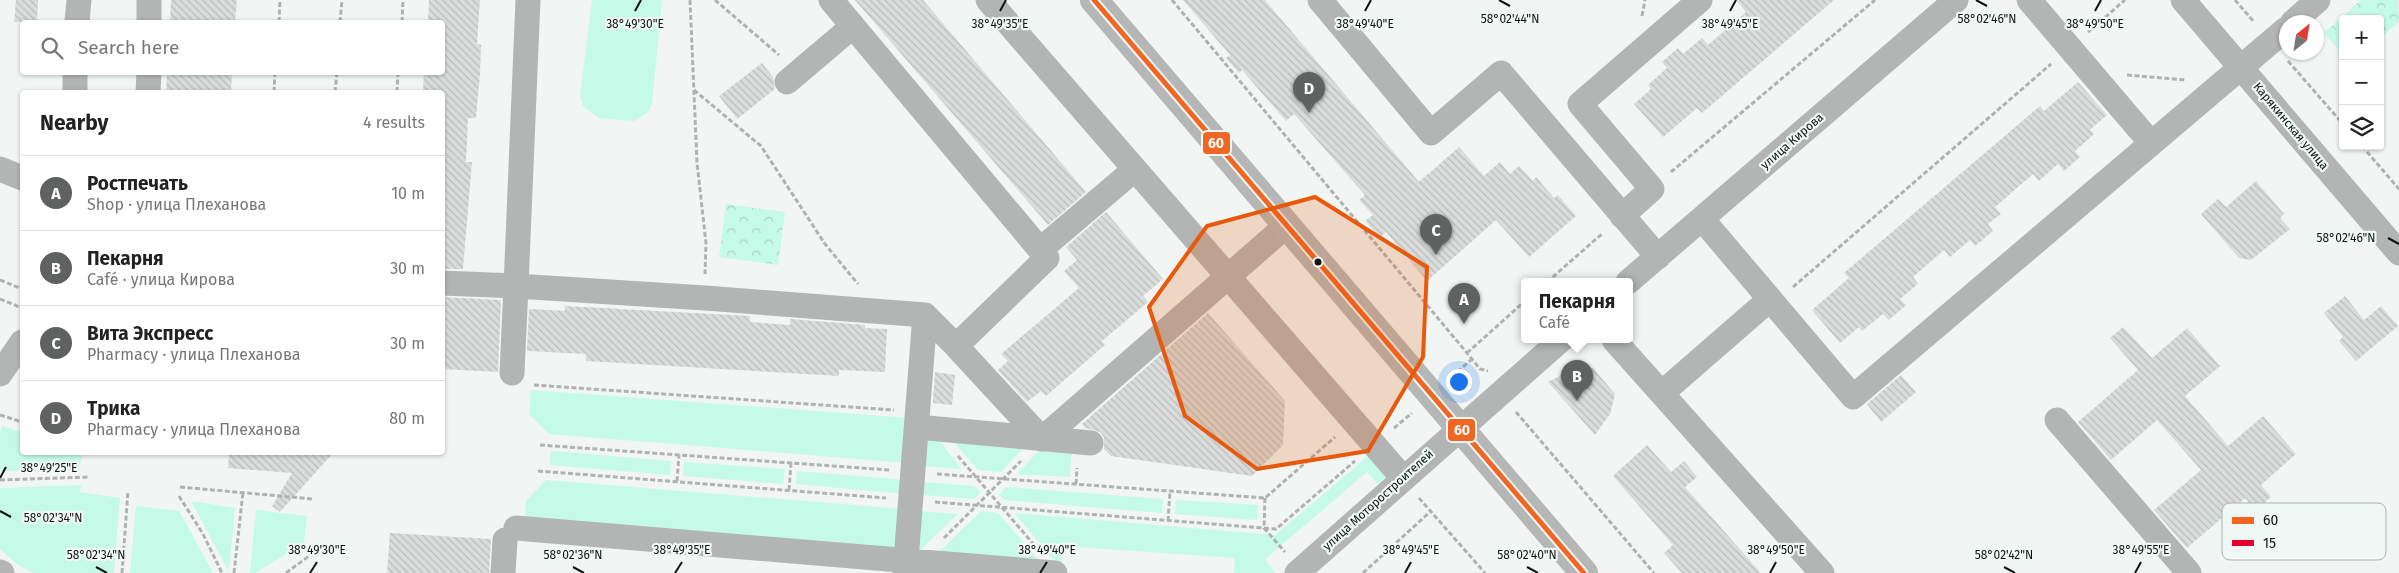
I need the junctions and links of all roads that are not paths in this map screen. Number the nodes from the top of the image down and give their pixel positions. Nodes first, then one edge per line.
1 (79, 0) edge
2 (149, 0) edge
3 (528, 0) edge
4 (831, 0) edge
5 (988, 0) edge
6 (1094, 0) edge
7 (1320, 0) edge
8 (1700, 0) edge
9 (1956, 0) edge
10 (2029, 0) edge
11 (2183, 0) edge
12 (2318, 0) edge
13 (2301, 15) edge
14 (77, 20) edge
15 (149, 20) edge
16 (853, 26) junction
17 (2279, 35) edge
18 (2241, 67) junction
19 (75, 75) edge
20 (149, 75) edge
21 (793, 77) road end
22 (75, 90) edge
23 (148, 90) edge
24 (2151, 143) junction
25 (0, 169) edge
26 (1134, 170) junction
27 (20, 177) edge
28 (1622, 216) junction
29 (1702, 219) junction
30 (1287, 225) junction
31 (1040, 250) junction
32 (2399, 253) edge
33 (1658, 257) junction
34 (1227, 278) junction
35 (1633, 278) edge
36 (445, 282) edge
37 (516, 286) junction
38 (1772, 302) junction
39 (925, 315) junction
40 (1557, 343) edge
41 (1617, 343) edge
42 (956, 346) junction
43 (518, 378) road end
44 (1662, 393) junction
45 (2057, 420) dead end
46 (923, 422) junction
47 (1459, 427) junction
48 (1042, 439) junction
49 (1091, 443) dead end
50 (1403, 478) junction
51 (911, 564) edge
52 (1012, 571) edge
53 (503, 573) edge
54 (1055, 573) edge
55 (1297, 573) edge
56 (1584, 573) edge
57 (1822, 573) edge
58 (2189, 573) edge

1 - 14 street
2 - 15 street
3 - 37 street
4 - 16 street
5 - 26 street
6 - 30 main road
7 - 28 street
8 - 28 street
9 - 29 street, улица Кирова
10 - 24 street
11 - 18 street, Карякинская улица
12 - 13 street
16 - 21 street
16 - 31 street
17 - 18 street
18 - 24 street
18 - 32 street, Карякинская улица
19 - 22 street
20 - 23 street
24 - 38 street
25 - 27 street
26 - 31 street
26 - 34 street
28 - 33 street
29 - 33 street, улица Кирова
29 - 38 street
30 - 34 street
30 - 47 main road
31 - 42 street
33 - 35 street, улица Кирова
34 - 48 street
34 - 50 street
36 - 37 street
37 - 39 street
37 - 43 street
38 - 44 street
39 - 42 street
39 - 46 street
40 - 47 street
41 - 44 street
42 - 48 street
44 - 57 street
45 - 58 street
46 - 48 street
46 - 51 street
47 - 50 street, улица Моторостроителей
47 - 56 main road
48 - 49 street
50 - 55 street, улица Моторостроителей
51 - 52 street
51 - 53 street
52 - 54 street

